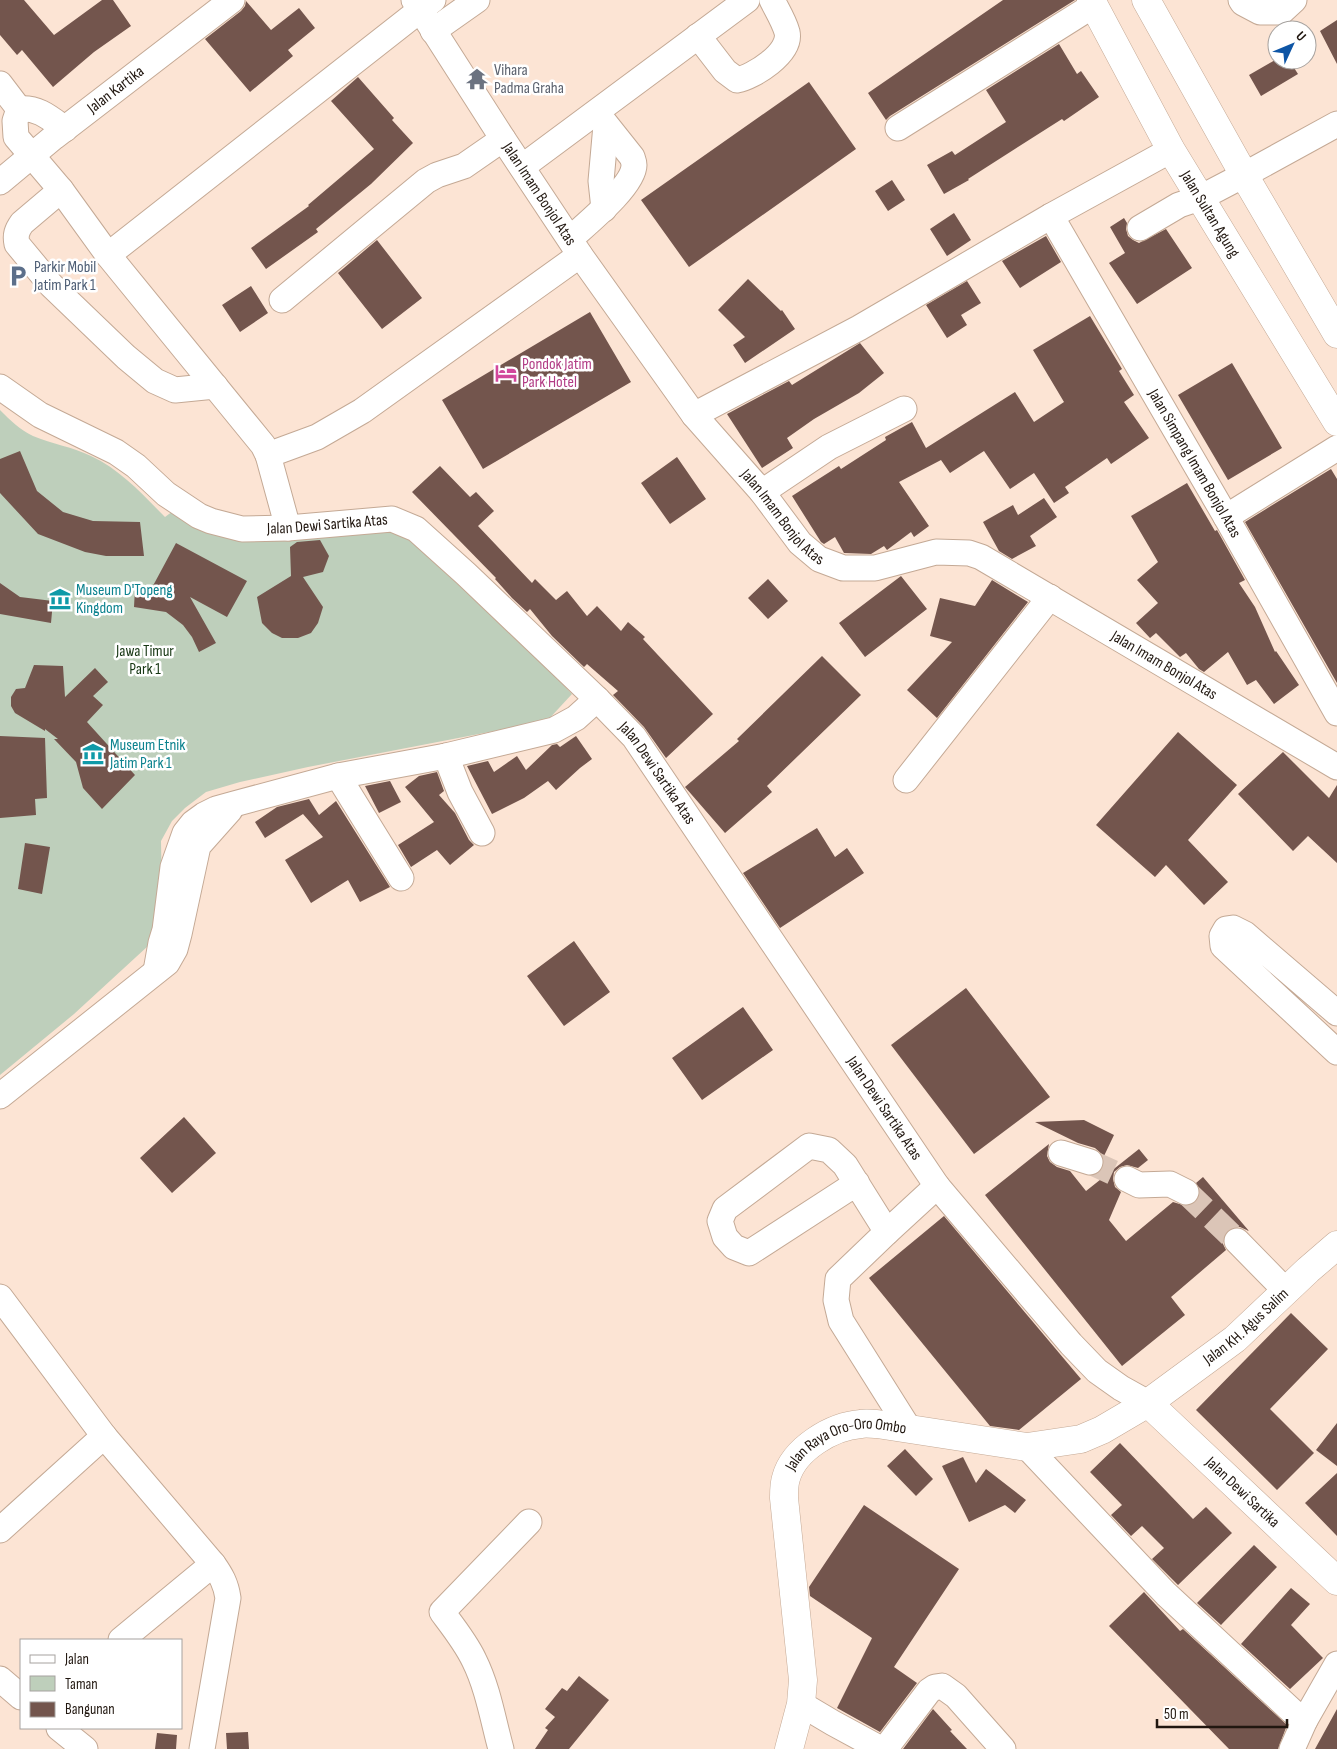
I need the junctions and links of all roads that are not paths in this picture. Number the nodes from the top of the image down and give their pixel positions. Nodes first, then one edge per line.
1 (232, 0) edge
2 (477, 0) edge
3 (747, 0) edge
4 (772, 0) edge
5 (1146, 0) edge
6 (1241, 0) edge
7 (1294, 0) edge
8 (1093, 2) edge
9 (425, 10) edge
10 (698, 36) junction
11 (0, 84) edge
12 (19, 109) junction
13 (602, 119) junction
14 (1337, 124) edge
15 (898, 128) dead end
16 (65, 129) junction
17 (503, 139) junction
18 (1172, 150) junction
19 (32, 156) junction
20 (522, 167) junction
21 (1244, 175) junction
22 (0, 182) edge
23 (61, 190) junction
24 (1200, 198) junction
25 (1051, 216) junction
26 (1140, 228) dead end
27 (575, 247) junction
28 (108, 255) junction
29 (282, 300) dead end
30 (1336, 331) edge
31 (215, 386) junction
32 (0, 387) edge
33 (904, 409) dead end
34 (694, 415) junction
35 (1337, 422) edge
36 (1337, 448) edge
37 (271, 465) junction
38 (762, 492) junction
39 (1226, 517) junction
40 (286, 519) junction
41 (1050, 598) junction
42 (597, 699) junction
43 (1337, 713) edge
44 (446, 756) junction
45 (1337, 767) edge
46 (338, 776) junction
47 (906, 780) dead end
48 (482, 833) dead end
49 (401, 878) dead end
50 (1337, 1013) edge
51 (1337, 1052) edge
52 (0, 1096) edge
53 (1061, 1153) dead end
54 (1090, 1162) tunnel mouth
55 (1127, 1179) tunnel mouth
56 (857, 1184) junction
57 (938, 1186) junction
58 (1186, 1192) tunnel mouth
59 (887, 1232) junction
60 (1237, 1241) tunnel mouth
61 (1337, 1245) edge
62 (1286, 1291) junction
63 (0, 1297) edge
64 (1148, 1403) junction
65 (909, 1429) junction
66 (104, 1436) junction
67 (1027, 1447) junction
68 (529, 1522) dead end
69 (0, 1530) edge
70 (213, 1564) junction
71 (1337, 1581) edge
72 (122, 1639) edge
73 (1337, 1664) edge
74 (0, 1678) edge
75 (20, 1696) edge
76 (801, 1704) junction
77 (1305, 1720) junction
78 (59, 1729) edge
79 (85, 1749) edge
80 (202, 1749) edge
81 (501, 1749) edge
82 (789, 1749) edge
83 (883, 1749) edge
84 (1003, 1749) edge
85 (1292, 1749) edge

1 - 16 street, Jalan Kartika
2 - 9 street
3 - 10 street
4 - 10 street
5 - 21 main road
6 - 7 street
8 - 15 street
8 - 18 main road, Jalan Sultan Agung
9 - 17 street, Jalan Imam Bonjol Atas
9 - 28 street
10 - 13 street
11 - 12 street
12 - 16 street
12 - 19 street
13 - 20 street
13 - 27 street
14 - 21 street
16 - 19 street, Jalan Kartika
17 - 20 street, Jalan Imam Bonjol Atas
17 - 29 street
18 - 24 main road, Jalan Sultan Agung
18 - 25 street
19 - 22 street, Jalan Kartika
19 - 23 street
20 - 27 street, Jalan Imam Bonjol Atas
21 - 24 street
21 - 30 main road
23 - 28 street
23 - 31 street
24 - 26 street
24 - 35 main road, Jalan Sultan Agung
25 - 34 street
25 - 39 street, Jalan Simpang Imam Bonjol Atas
27 - 34 street, Jalan Imam Bonjol Atas
27 - 37 street
28 - 31 street
31 - 37 street
32 - 40 street, Jalan Dewi Sartika Atas
33 - 38 street
34 - 38 street, Jalan Imam Bonjol Atas
36 - 39 street
37 - 40 street
38 - 41 street, Jalan Imam Bonjol Atas
39 - 43 street, Jalan Simpang Imam Bonjol Atas
40 - 42 street, Jalan Dewi Sartika Atas
41 - 45 street, Jalan Imam Bonjol Atas
41 - 47 street
42 - 44 street
42 - 57 street, Jalan Dewi Sartika Atas
44 - 46 street
44 - 48 street
46 - 49 street
46 - 52 street
50 - 51 street
53 - 54 street
55 - 58 street
56 - 56 street
56 - 59 street
57 - 59 street
57 - 64 street, Jalan Dewi Sartika Atas
59 - 65 street
60 - 62 street
61 - 62 main road, Jalan KH. Agus Salim
62 - 64 main road, Jalan KH. Agus Salim
63 - 66 street
64 - 67 main road, Jalan Raya Oro-Oro Ombo
64 - 71 main road, Jalan Dewi Sartika
65 - 67 main road, Jalan Raya Oro-Oro Ombo
65 - 76 main road, Jalan Raya Oro-Oro Ombo
66 - 69 street
66 - 70 street
67 - 77 street
68 - 81 street
70 - 72 street
70 - 80 street
73 - 77 street
74 - 75 street
76 - 82 main road, Jalan Raya Oro-Oro Ombo
76 - 83 street
77 - 85 street
78 - 79 street
83 - 84 street

